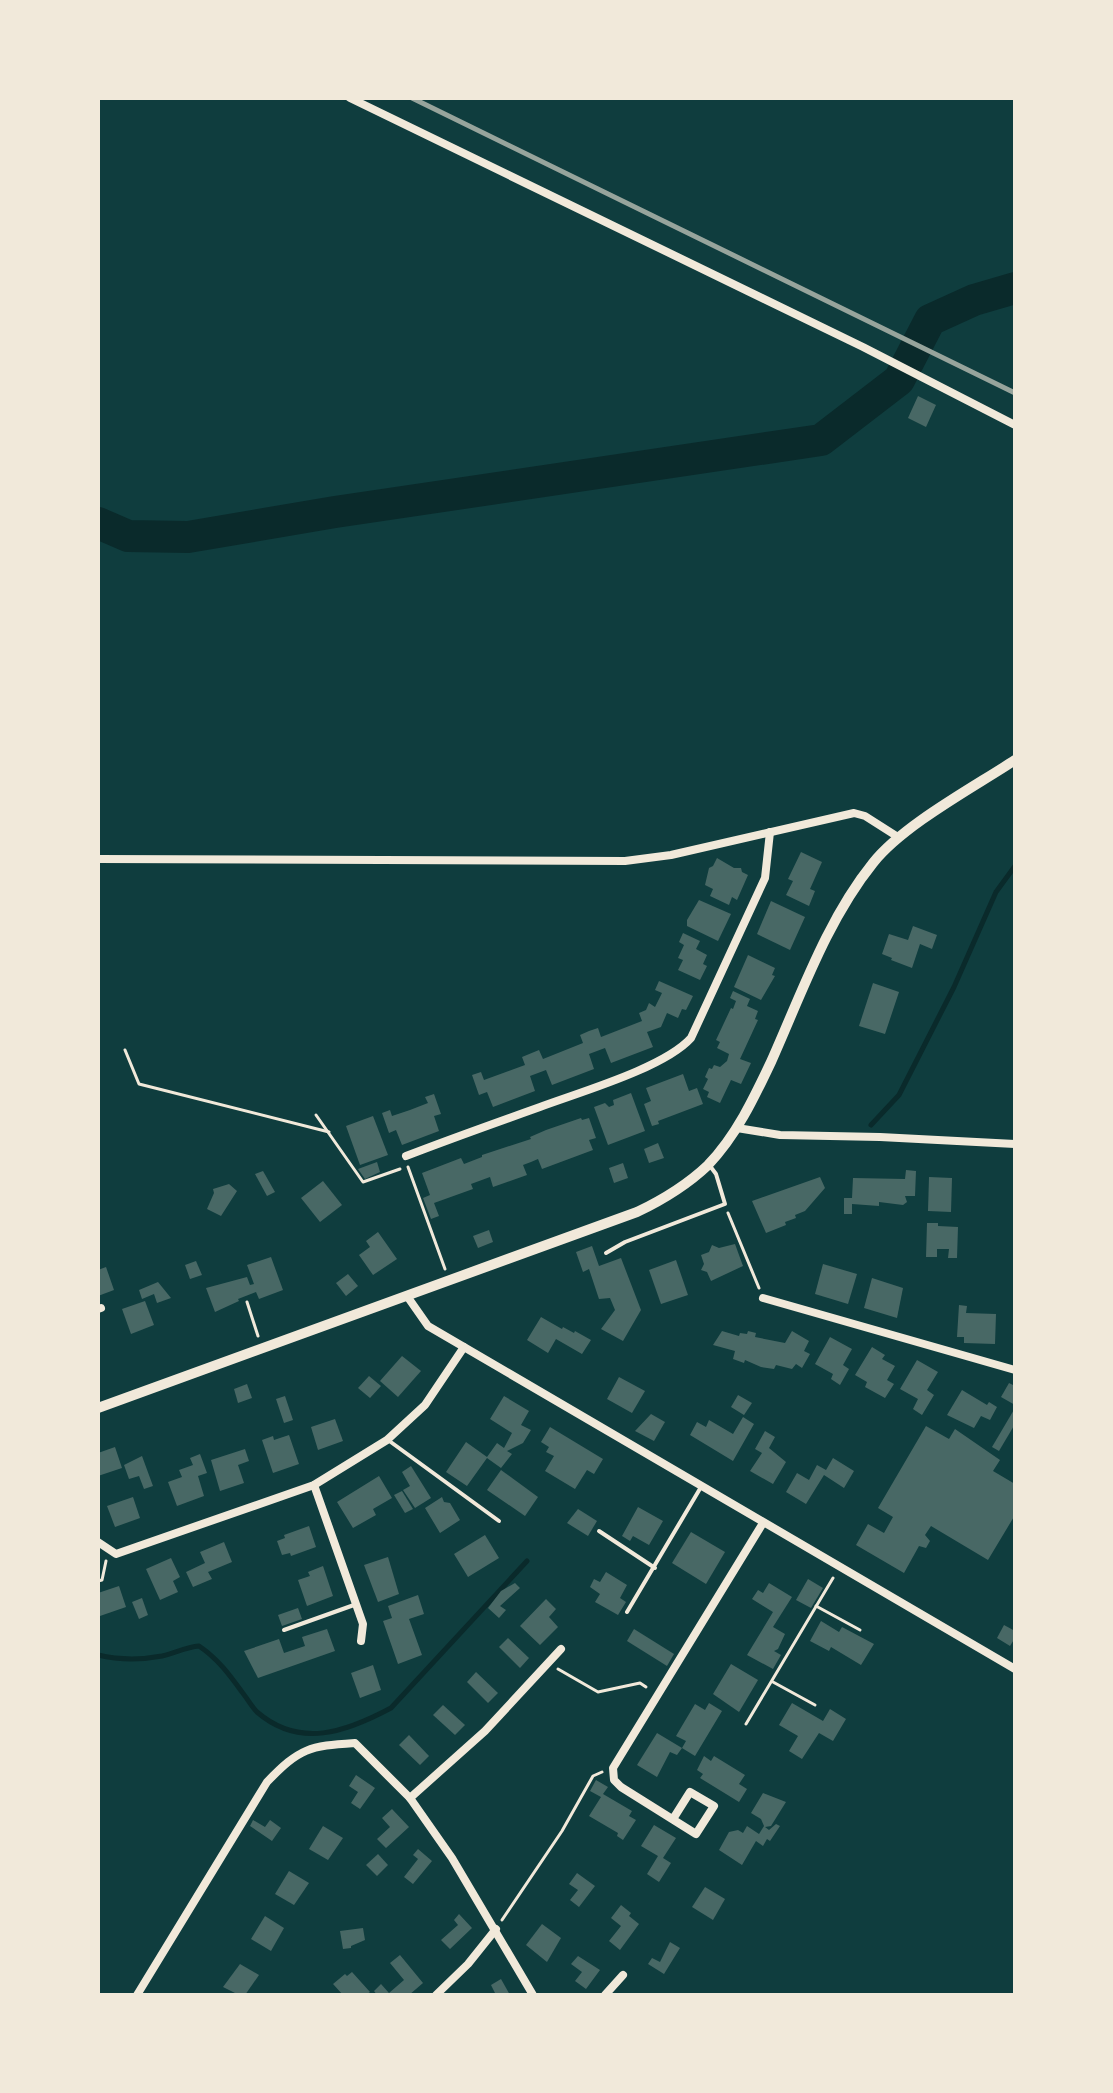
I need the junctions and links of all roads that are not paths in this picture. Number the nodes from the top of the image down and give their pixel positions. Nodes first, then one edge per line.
1 (350, 98) edge
2 (1015, 425) edge
3 (1015, 760) edge
4 (770, 832) junction
5 (898, 837) junction
6 (98, 859) edge
7 (737, 1128) junction
8 (1015, 1144) edge
9 (406, 1161) road end
10 (708, 1164) junction
11 (606, 1253) dead end
12 (407, 1296) junction
13 (763, 1298) road end
14 (464, 1347) junction
15 (1015, 1370) edge
16 (98, 1408) edge
17 (387, 1440) junction
18 (314, 1485) junction
19 (701, 1487) junction
20 (499, 1521) dead end
21 (763, 1523) junction
22 (599, 1531) dead end
23 (98, 1542) edge
24 (655, 1568) junction
25 (356, 1604) junction
26 (627, 1612) dead end
27 (284, 1630) dead end
28 (361, 1641) dead end
29 (561, 1649) dead end
30 (1015, 1669) edge
31 (410, 1798) junction
32 (669, 1817) junction
33 (496, 1929) junction
34 (623, 1975) dead end
35 (137, 1995) edge
36 (436, 1995) edge
37 (533, 1995) edge
38 (605, 1995) edge

1 - 2 street
3 - 5 street
4 - 5 street
4 - 6 street
4 - 9 street
5 - 7 street
7 - 8 street
7 - 10 street
10 - 11 lane
10 - 12 street
12 - 14 street
12 - 16 street
13 - 15 street
14 - 17 street
14 - 19 street
17 - 18 street
17 - 20 lane
18 - 23 street
18 - 25 street
19 - 21 street
19 - 24 lane
21 - 30 street
21 - 32 street
22 - 24 lane
24 - 26 lane
25 - 27 lane
25 - 28 street
29 - 31 street
31 - 33 street
31 - 35 street
32 - 32 street
33 - 36 street
33 - 37 street
34 - 38 street

